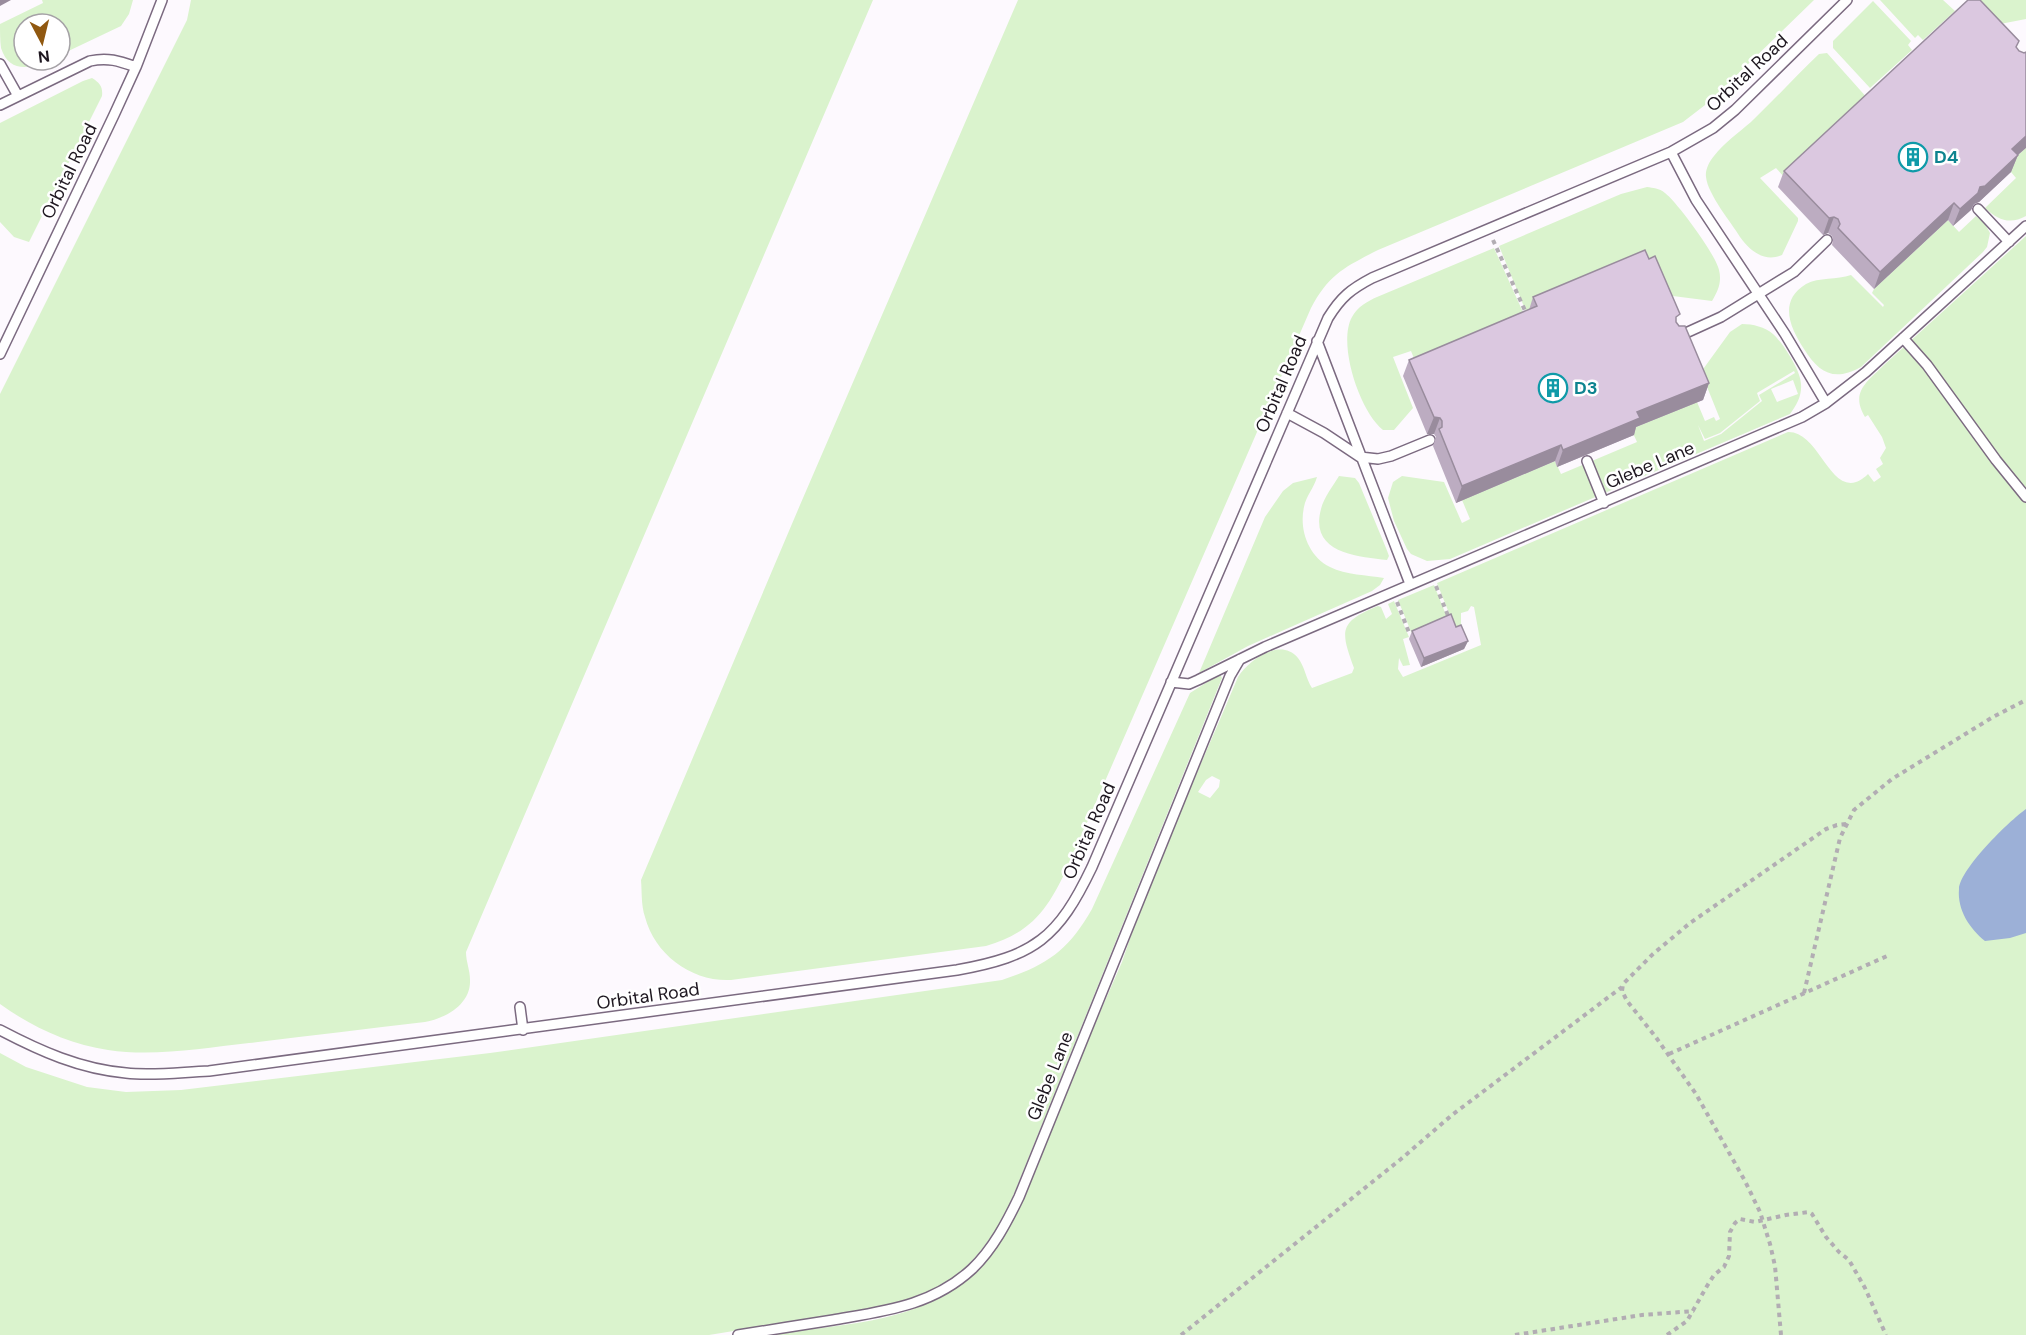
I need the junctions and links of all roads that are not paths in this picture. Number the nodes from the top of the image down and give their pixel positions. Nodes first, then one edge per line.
1 (162, 0) edge
2 (1847, 0) edge
3 (0, 64) edge
4 (136, 67) junction
5 (18, 96) junction
6 (0, 105) edge
7 (1671, 152) junction
8 (1978, 209) edge
9 (2026, 226) edge
10 (1827, 240) dead end
11 (2009, 242) junction
12 (1757, 295) junction
13 (1676, 337) edge
14 (1903, 338) junction
15 (1317, 341) junction
16 (0, 354) edge
17 (1826, 403) junction
18 (1287, 413) junction
19 (1430, 440) dead end
20 (1360, 457) junction
21 (1587, 461) dead end
22 (2026, 497) edge
23 (1604, 502) junction
24 (1410, 584) junction
25 (1240, 659) junction
26 (1172, 682) junction
27 (520, 1007) dead end
28 (523, 1029) junction
29 (0, 1030) edge
30 (738, 1335) edge

1 - 4 lane, Orbital Road
2 - 7 lane, Orbital Road
3 - 5 lane
4 - 5 lane
4 - 16 lane, Orbital Road
5 - 6 lane
7 - 12 lane
7 - 15 lane, Orbital Road
8 - 11 lane
9 - 11 lane, Glebe Lane
10 - 12 lane
11 - 14 lane, Glebe Lane
12 - 13 lane
12 - 17 lane
14 - 17 lane, Glebe Lane
14 - 22 lane
15 - 18 lane, Orbital Road
15 - 20 lane
17 - 23 lane, Glebe Lane
18 - 20 lane
18 - 26 lane, Orbital Road
19 - 20 lane
20 - 24 lane
21 - 23 lane
23 - 24 lane, Glebe Lane
24 - 25 lane, Glebe Lane
25 - 26 lane, Glebe Lane
25 - 30 lane, Glebe Lane
26 - 28 lane, Orbital Road
27 - 28 lane
28 - 29 lane, Orbital Road

